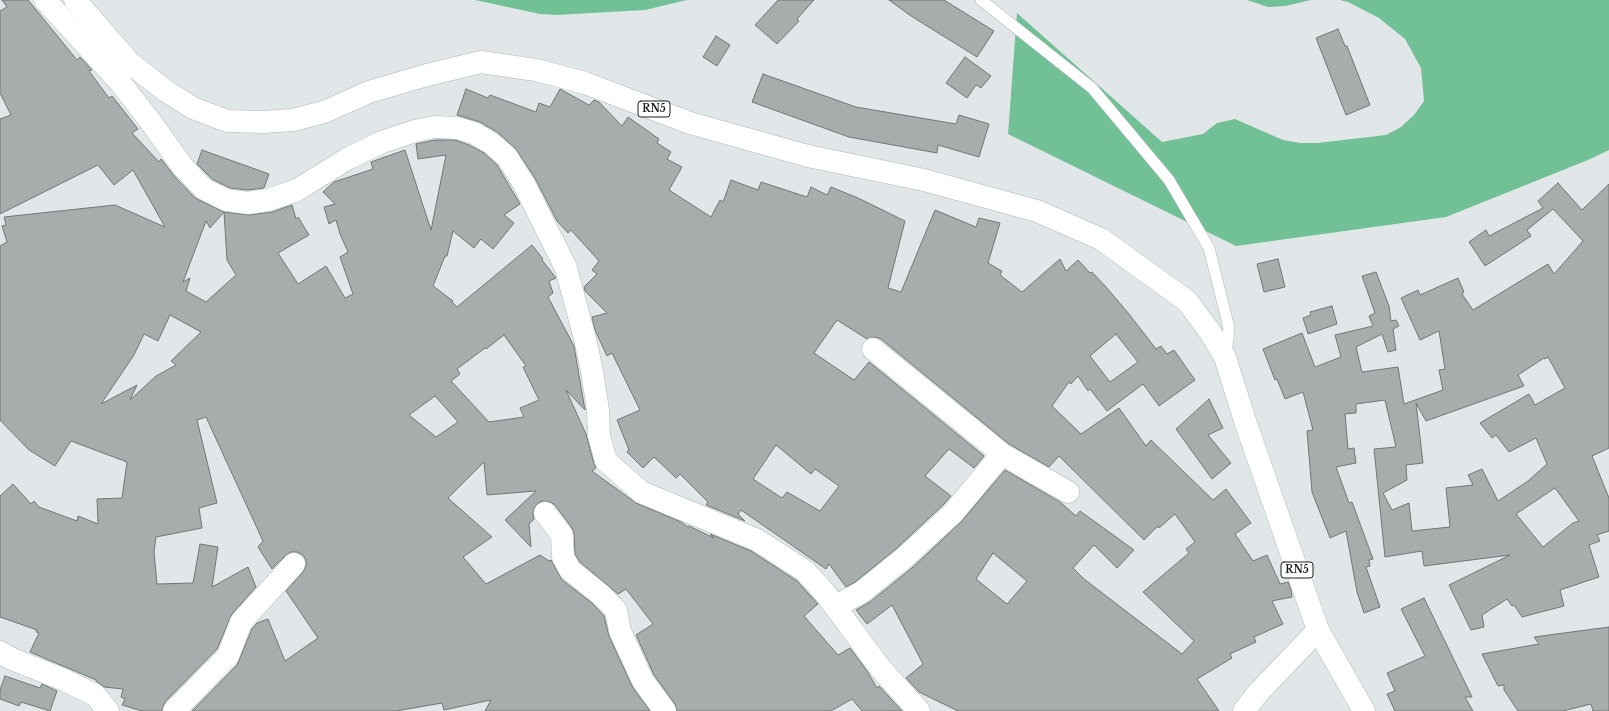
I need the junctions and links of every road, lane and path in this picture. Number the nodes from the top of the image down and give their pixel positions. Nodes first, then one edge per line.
1 (45, 0) edge
2 (75, 0) edge
3 (986, 2) edge
4 (873, 349) dead end
5 (1225, 357) junction
6 (1002, 454) junction
7 (1068, 492) dead end
8 (545, 512) dead end
9 (294, 564) dead end
10 (836, 606) junction
11 (1318, 630) junction
12 (4, 658) edge
13 (108, 711) edge
14 (174, 711) edge
15 (665, 711) edge
16 (919, 711) edge
17 (1244, 711) edge
18 (1364, 711) edge

1 - 10 main road
2 - 5 main road, RN5
3 - 5 lane
4 - 6 main road
5 - 11 main road, RN5
6 - 7 main road
6 - 10 main road
8 - 15 main road
9 - 14 main road
10 - 16 main road
11 - 17 main road
11 - 18 main road, RN5
12 - 13 main road

